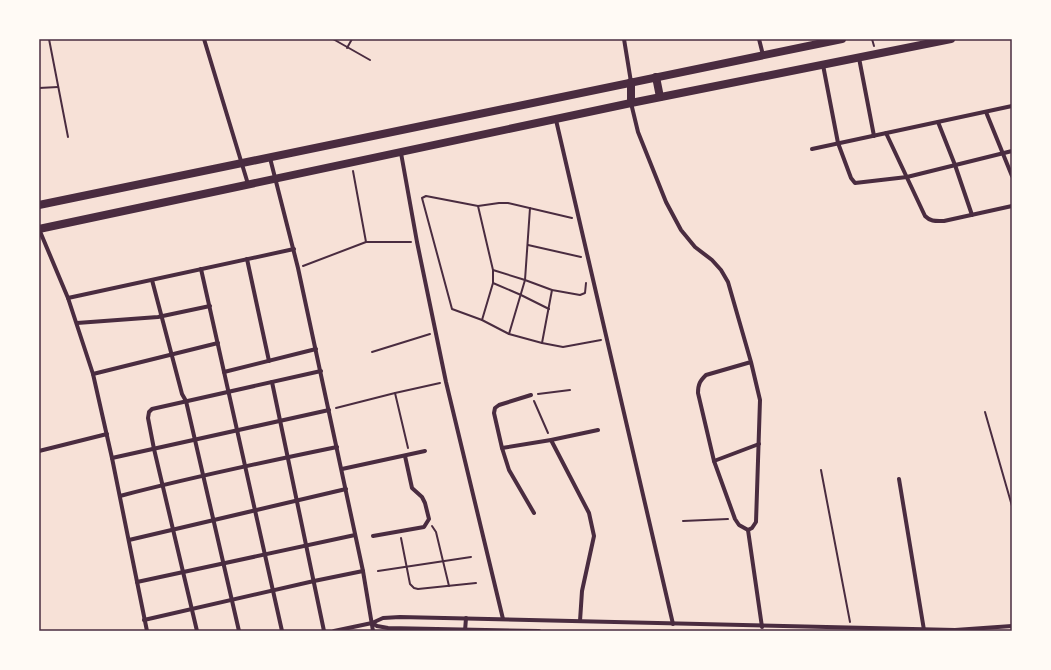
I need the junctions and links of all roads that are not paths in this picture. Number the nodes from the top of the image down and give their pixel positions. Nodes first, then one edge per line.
1 (204, 39) edge
2 (624, 39) edge
3 (759, 39) edge
4 (842, 39) edge
5 (951, 39) edge
6 (763, 55) junction
7 (859, 57) junction
8 (823, 65) junction
9 (656, 77) junction
10 (631, 82) junction
11 (660, 97) junction
12 (631, 103) junction
13 (1012, 106) edge
14 (986, 112) junction
15 (556, 120) junction
16 (938, 122) junction
17 (886, 133) junction
18 (874, 136) junction
19 (838, 143) junction
20 (812, 149) dead end
21 (1012, 151) edge
22 (400, 153) junction
23 (1004, 154) junction
24 (270, 158) junction
25 (241, 164) junction
26 (955, 165) junction
27 (1012, 176) edge
28 (907, 177) junction
29 (275, 178) junction
30 (248, 184) junction
31 (39, 205) edge
32 (1012, 206) edge
33 (972, 215) junction
34 (39, 229) edge
35 (294, 249) junction
36 (247, 259) junction
37 (201, 269) junction
38 (152, 280) junction
39 (68, 298) junction
40 (210, 306) junction
41 (162, 316) junction
42 (76, 323) junction
43 (218, 343) junction
44 (316, 349) junction
45 (172, 354) junction
46 (269, 361) junction
47 (751, 362) junction
48 (321, 371) junction
49 (224, 372) junction
50 (93, 374) junction
51 (272, 382) junction
52 (229, 392) junction
53 (531, 395) road end
54 (186, 402) junction
55 (329, 410) junction
56 (280, 421) junction
57 (237, 430) junction
58 (598, 430) dead end
59 (107, 434) junction
60 (195, 440) junction
61 (551, 440) junction
62 (759, 444) junction
63 (337, 447) junction
64 (502, 448) junction
65 (154, 449) junction
66 (39, 450) edge
67 (425, 451) dead end
68 (407, 455) junction
69 (112, 458) junction
70 (287, 458) junction
71 (714, 461) junction
72 (245, 466) junction
73 (342, 469) junction
74 (203, 476) junction
75 (899, 479) dead end
76 (163, 485) junction
77 (346, 490) junction
78 (120, 496) junction
79 (297, 501) junction
80 (255, 510) junction
81 (534, 513) dead end
82 (214, 520) junction
83 (173, 529) junction
84 (748, 530) junction
85 (355, 536) junction
86 (373, 536) dead end
87 (129, 540) junction
88 (306, 546) junction
89 (265, 554) junction
90 (224, 563) junction
91 (363, 571) junction
92 (183, 572) junction
93 (314, 581) junction
94 (137, 582) junction
95 (273, 590) junction
96 (232, 600) junction
97 (192, 609) junction
98 (466, 618) junction
99 (503, 619) junction
100 (144, 620) junction
101 (580, 621) junction
102 (372, 623) junction
103 (673, 624) junction
104 (728, 626) junction
105 (762, 626) junction
106 (1012, 626) edge
107 (428, 630) edge
108 (465, 630) edge
109 (862, 630) edge
110 (924, 630) junction
111 (147, 631) edge
112 (197, 631) edge
113 (239, 631) edge
114 (282, 631) edge
115 (324, 631) edge
116 (334, 631) edge
117 (373, 631) edge
118 (504, 631) edge
119 (539, 631) edge
120 (727, 631) edge

1 - 25 street
2 - 10 street
3 - 6 street
4 - 6 main road
5 - 7 main road
6 - 9 main road
7 - 8 main road
7 - 18 street
8 - 11 main road
8 - 19 street
9 - 10 main road
9 - 11 main road
10 - 12 main road
10 - 24 main road
11 - 12 main road
12 - 15 main road
12 - 47 street
13 - 14 street
14 - 16 street
14 - 23 street
15 - 22 main road
15 - 103 street
16 - 17 street
16 - 26 street
17 - 18 street
17 - 28 street
18 - 19 street
19 - 20 street
19 - 28 street
21 - 23 street
22 - 29 main road
22 - 99 street
23 - 26 street
23 - 27 street
24 - 25 main road
24 - 29 street
25 - 30 street
25 - 31 main road
26 - 28 street
26 - 33 street
28 - 33 street
29 - 30 main road
29 - 35 street
30 - 34 main road
32 - 33 street
34 - 39 street
35 - 36 street
35 - 44 street
36 - 37 street
36 - 46 street
37 - 38 street
37 - 40 street
38 - 39 street
38 - 41 street
39 - 42 street
40 - 41 street
40 - 43 street
41 - 42 street
41 - 45 street
42 - 50 street
43 - 45 street
43 - 49 street
44 - 46 street
44 - 48 street
45 - 50 street
45 - 54 street
46 - 49 street
47 - 62 street
47 - 71 street
48 - 51 street
48 - 55 street
49 - 52 street
50 - 59 street
51 - 52 street
51 - 56 street
52 - 54 street
52 - 57 street
53 - 64 street
54 - 60 street
54 - 65 street
55 - 56 street
55 - 63 street
56 - 57 street
56 - 70 street
57 - 60 street
57 - 72 street
58 - 61 street
59 - 66 street
59 - 69 street
60 - 65 street
60 - 74 street
61 - 64 street
61 - 101 street
62 - 71 street
62 - 84 street
63 - 70 street
63 - 73 street
64 - 81 street
65 - 69 street
65 - 76 street
67 - 68 street
68 - 73 street
68 - 86 street
69 - 78 street
70 - 72 street
70 - 79 street
71 - 84 street
72 - 74 street
72 - 80 street
73 - 77 street
74 - 76 street
74 - 82 street
75 - 110 street
76 - 78 street
76 - 83 street
77 - 79 street
77 - 85 street
78 - 87 street
79 - 80 street
79 - 88 street
80 - 82 street
80 - 89 street
82 - 83 street
82 - 90 street
83 - 87 street
83 - 92 street
84 - 105 street
85 - 88 street
85 - 91 street
87 - 94 street
88 - 89 street
88 - 93 street
89 - 90 street
89 - 95 street
90 - 92 street
90 - 96 street
91 - 93 street
91 - 102 street
92 - 94 street
92 - 97 street
93 - 95 street
93 - 115 street
94 - 100 street
95 - 96 street
95 - 114 street
96 - 97 street
96 - 113 street
97 - 100 street
97 - 112 street
98 - 99 street
98 - 102 street
98 - 108 street
99 - 101 street
100 - 111 street
101 - 103 street
102 - 107 street
102 - 116 street
102 - 117 street
103 - 104 street
104 - 105 street
104 - 120 street
105 - 109 street
106 - 110 street
107 - 108 street
108 - 118 street
109 - 110 street
118 - 119 street

